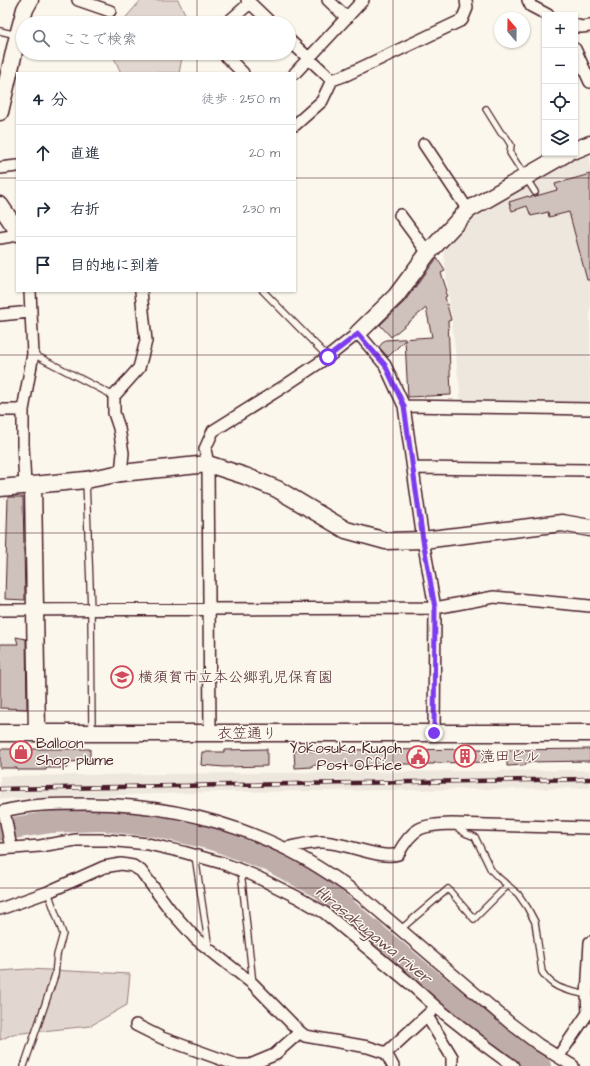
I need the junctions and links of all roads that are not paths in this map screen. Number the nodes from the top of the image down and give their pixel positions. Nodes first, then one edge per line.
1 (30, 0) edge
2 (78, 0) edge
3 (328, 0) edge
4 (363, 0) edge
5 (466, 0) edge
6 (528, 0) edge
7 (248, 1) edge
8 (110, 11) dead end
9 (542, 12) edge
10 (23, 16) edge
11 (234, 16) edge
12 (264, 16) edge
13 (347, 18) junction
14 (578, 26) edge
15 (590, 26) edge
16 (0, 32) edge
17 (16, 35) edge
18 (16, 44) edge
19 (296, 47) edge
20 (578, 56) edge
21 (309, 59) junction
22 (230, 60) edge
23 (242, 72) edge
24 (296, 72) edge
25 (332, 80) junction
26 (590, 82) edge
27 (486, 109) dead end
28 (0, 112) edge
29 (296, 124) edge
30 (424, 144) dead end
31 (590, 144) edge
32 (578, 149) edge
33 (562, 156) edge
34 (16, 166) edge
35 (0, 168) edge
36 (526, 176) junction
37 (535, 192) dead end
38 (0, 205) edge
39 (468, 210) junction
40 (400, 215) dead end
41 (16, 229) edge
42 (16, 235) edge
43 (0, 238) edge
44 (428, 252) junction
45 (30, 292) edge
46 (141, 292) edge
47 (265, 292) edge
48 (30, 312) junction
49 (0, 315) edge
50 (358, 334) junction
51 (32, 354) junction
52 (328, 357) junction
53 (114, 396) junction
54 (404, 406) junction
55 (590, 409) edge
56 (0, 410) edge
57 (23, 410) junction
58 (208, 464) junction
59 (413, 468) junction
60 (590, 470) edge
61 (122, 473) junction
62 (86, 480) junction
63 (29, 485) junction
64 (0, 488) edge
65 (590, 528) edge
66 (423, 540) junction
67 (590, 606) edge
68 (435, 608) junction
69 (210, 609) junction
70 (0, 610) edge
71 (35, 610) junction
72 (91, 610) junction
73 (0, 733) edge
74 (37, 733) junction
75 (92, 733) junction
76 (210, 733) junction
77 (434, 733) junction
78 (590, 733) edge
79 (3, 812) edge
80 (452, 824) junction
81 (590, 828) edge
82 (11, 846) junction
83 (285, 848) junction
84 (0, 850) edge
85 (195, 855) junction
86 (241, 870) junction
87 (508, 884) junction
88 (48, 892) junction
89 (0, 908) edge
90 (401, 929) junction
91 (590, 942) edge
92 (210, 951) junction
93 (589, 961) edge
94 (253, 984) junction
95 (587, 995) junction
96 (436, 1007) junction
97 (588, 1013) junction
98 (427, 1016) junction
99 (136, 1025) dead end
100 (590, 1026) edge
101 (300, 1032) junction
102 (386, 1053) junction
103 (558, 1057) junction
104 (24, 1066) edge
105 (393, 1066) edge
106 (452, 1066) edge
107 (513, 1066) edge
108 (573, 1066) edge

1 - 10 street
2 - 8 street
3 - 13 street
4 - 13 street
5 - 25 street
6 - 9 street
7 - 11 street
7 - 12 street
13 - 21 street
14 - 15 street
16 - 17 lane
18 - 28 street
19 - 21 street
20 - 26 street
21 - 24 street
21 - 25 street
22 - 23 street
25 - 29 street
27 - 36 lane
30 - 39 street
31 - 32 street
33 - 36 street
34 - 35 street
36 - 37 lane
36 - 39 street
38 - 41 street
39 - 44 street
40 - 44 street
42 - 43 street
44 - 50 street
45 - 48 street
46 - 53 street
47 - 52 lane
48 - 49 street
48 - 51 street
50 - 52 street
50 - 54 street
51 - 53 lane
51 - 57 street
52 - 58 street
53 - 61 street
54 - 55 street
54 - 59 street
56 - 57 street
57 - 63 street
58 - 61 street
58 - 66 street
58 - 69 street
59 - 60 street
59 - 66 street
61 - 62 street
62 - 63 street
62 - 72 lane
63 - 64 street
63 - 71 street
65 - 66 street
66 - 68 street
67 - 68 street
68 - 69 street
68 - 77 street
69 - 72 street
69 - 76 street
70 - 71 street
71 - 72 street
71 - 74 street
72 - 75 lane
73 - 74 street, 衣笠通り
74 - 75 street, 衣笠通り
75 - 76 street, 衣笠通り
76 - 77 street, 衣笠通り
77 - 78 street, 衣笠通り
79 - 82 street
79 - 83 street
80 - 81 street
80 - 83 street
80 - 87 lane
82 - 84 street
82 - 85 street
83 - 90 street
85 - 86 street
85 - 92 lane
86 - 94 lane
86 - 96 street
87 - 90 lane
87 - 95 lane
88 - 89 street
88 - 92 street
88 - 104 lane
90 - 103 street
91 - 93 street
92 - 94 street
93 - 95 street
94 - 101 street
95 - 97 street
96 - 98 street
96 - 107 street
97 - 100 street
97 - 103 street
98 - 102 street
98 - 106 street
99 - 101 street
101 - 102 street
102 - 105 street
103 - 108 street

